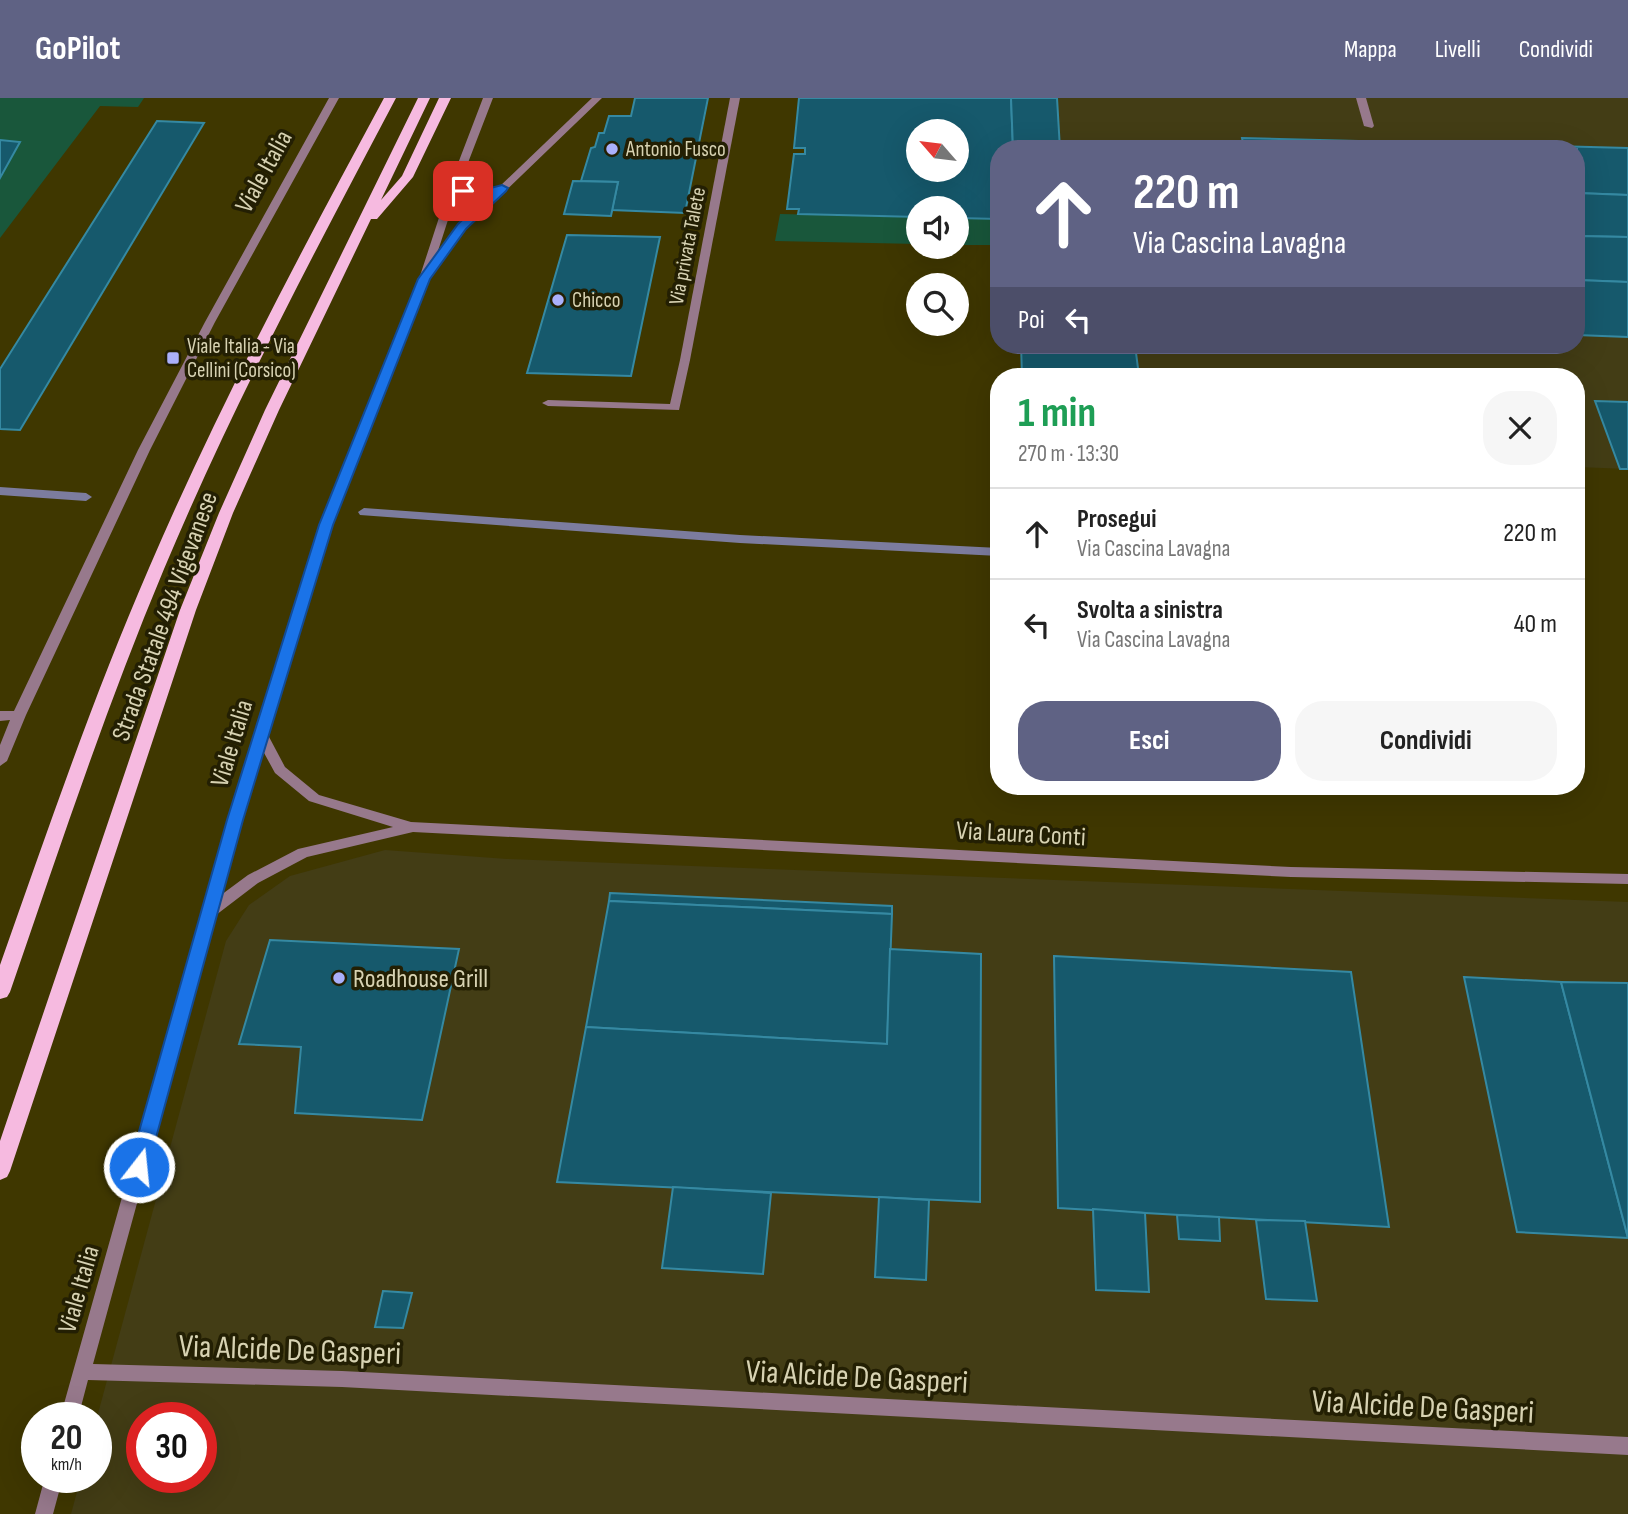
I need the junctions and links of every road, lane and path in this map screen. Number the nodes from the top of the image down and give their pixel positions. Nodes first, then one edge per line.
1 (334, 98) edge
2 (390, 98) edge
3 (424, 98) edge
4 (444, 98) edge
5 (488, 98) edge
6 (597, 98) edge
7 (735, 98) edge
8 (1361, 98) edge
9 (1369, 126) dead end
10 (454, 187) junction
11 (502, 188) junction
12 (358, 231) junction
13 (424, 279) junction
14 (548, 402) dead end
15 (19, 715) junction
16 (0, 716) edge
17 (261, 734) junction
18 (0, 761) edge
19 (411, 827) junction
20 (1628, 879) edge
21 (210, 912) junction
22 (0, 992) edge
23 (0, 1171) edge
24 (82, 1372) junction
25 (74, 1402) edge
26 (1628, 1446) edge
27 (50, 1493) edge
28 (44, 1514) edge

1 - 15 street, Viale Italia
2 - 22 main road, Strada Statale 494 Vigevanese
3 - 12 main road, Strada Statale 494 Vigevanese
4 - 12 main road
5 - 10 street, Viale Italia
6 - 11 street
7 - 14 street, Via privata Talete
8 - 9 street
10 - 11 street
10 - 13 street, Viale Italia
11 - 13 street
12 - 23 main road, Strada Statale 494 Vigevanese
13 - 17 street, Viale Italia
15 - 16 street
15 - 18 street, Viale Italia
17 - 19 street, Via Laura Conti
17 - 21 street, Viale Italia
19 - 20 street, Via Laura Conti
19 - 21 street, Via Laura Conti
21 - 24 street, Viale Italia
24 - 25 street, Viale Italia
24 - 26 street, Via Alcide De Gasperi
27 - 28 street

